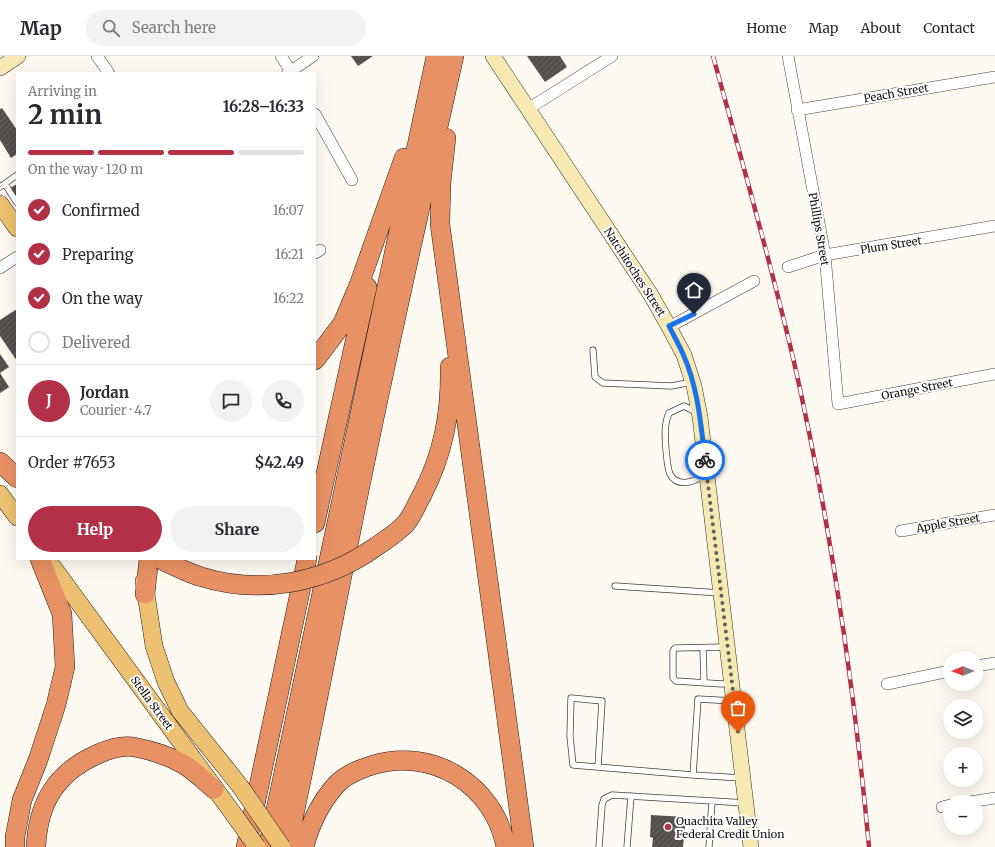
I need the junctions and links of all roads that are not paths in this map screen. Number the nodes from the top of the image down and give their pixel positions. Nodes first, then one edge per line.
1 (18, 56) edge
2 (97, 56) edge
3 (281, 56) edge
4 (313, 56) edge
5 (454, 56) edge
6 (493, 56) edge
7 (612, 56) edge
8 (788, 56) edge
9 (434, 63) edge
10 (0, 68) edge
11 (108, 72) edge
12 (291, 72) edge
13 (995, 77) edge
14 (528, 109) junction
15 (797, 110) junction
16 (316, 116) edge
17 (16, 176) edge
18 (352, 180) dead end
19 (2, 185) edge
20 (16, 201) edge
21 (0, 204) edge
22 (16, 224) edge
23 (382, 224) junction
24 (440, 224) junction
25 (995, 226) edge
26 (825, 255) junction
27 (16, 258) edge
28 (788, 267) dead end
29 (0, 268) edge
30 (754, 281) dead end
31 (669, 326) junction
32 (593, 350) dead end
33 (316, 359) edge
34 (995, 374) edge
35 (691, 378) junction
36 (838, 404) joint
37 (700, 417) junction
38 (0, 462) edge
39 (707, 472) junction
40 (16, 477) edge
41 (0, 494) edge
42 (995, 515) edge
43 (16, 516) edge
44 (316, 519) edge
45 (901, 531) dead end
46 (40, 560) edge
47 (48, 560) edge
48 (143, 560) edge
49 (149, 560) edge
50 (162, 560) edge
51 (307, 560) edge
52 (615, 586) dead end
53 (721, 593) junction
54 (145, 594) junction
55 (703, 648) junction
56 (728, 648) junction
57 (995, 663) edge
58 (983, 665) edge
59 (943, 672) edge
60 (732, 682) junction
61 (704, 683) junction
62 (887, 684) dead end
63 (734, 701) junction
64 (598, 767) junction
65 (693, 775) junction
66 (743, 779) junction
67 (214, 789) junction
68 (631, 796) junction
69 (995, 798) edge
70 (983, 800) edge
71 (712, 801) junction
72 (746, 803) junction
73 (15, 847) edge
74 (36, 847) edge
75 (246, 847) edge
76 (257, 847) edge
77 (268, 847) edge
78 (282, 847) edge
79 (287, 847) edge
80 (304, 847) edge
81 (506, 847) edge
82 (524, 847) edge
83 (599, 847) edge
84 (627, 847) edge
85 (709, 847) edge
86 (751, 847) edge

1 - 10 street
2 - 11 street
3 - 12 street
4 - 12 street
5 - 24 highway
5 - 79 highway
6 - 14 street, Natchitoches Street
7 - 14 street
8 - 15 street, Phillips Street
9 - 23 highway
9 - 77 highway
13 - 15 street, Peach Street
14 - 31 street, Natchitoches Street
15 - 26 street, Phillips Street
16 - 18 street
17 - 19 lane
19 - 20 lane
21 - 22 main road
23 - 33 highway
23 - 44 highway
24 - 50 highway, bridge
24 - 82 highway
25 - 26 street, Plum Street
26 - 28 street, Plum Street
26 - 36 street, Phillips Street
27 - 29 street
30 - 31 street
31 - 35 street, Natchitoches Street
32 - 35 lane
34 - 36 street, Orange Street
35 - 37 street, Natchitoches Street
37 - 39 street, Natchitoches Street
37 - 39 lane
38 - 40 highway
39 - 53 street, Natchitoches Street
41 - 43 main road
42 - 45 street, Apple Street
46 - 73 highway
47 - 67 main road, Stella Street
48 - 54 main road, Stella Street
49 - 54 highway
51 - 75 highway
52 - 53 lane
53 - 56 street, Natchitoches Street
54 - 78 main road, Stella Street, bridge
55 - 56 lane
55 - 61 lane
55 - 61 lane
56 - 60 street, Natchitoches Street
57 - 58 street
59 - 62 street
60 - 61 lane
60 - 63 street, Natchitoches Street
63 - 65 lane
63 - 66 street, Natchitoches Street
64 - 64 lane
64 - 65 lane
65 - 66 lane
66 - 72 street, Natchitoches Street
67 - 74 highway
67 - 76 main road, Stella Street, bridge
68 - 71 lane
68 - 83 lane
68 - 84 lane
69 - 70 street
71 - 72 lane
71 - 85 lane
72 - 86 street, Natchitoches Street
80 - 81 highway

